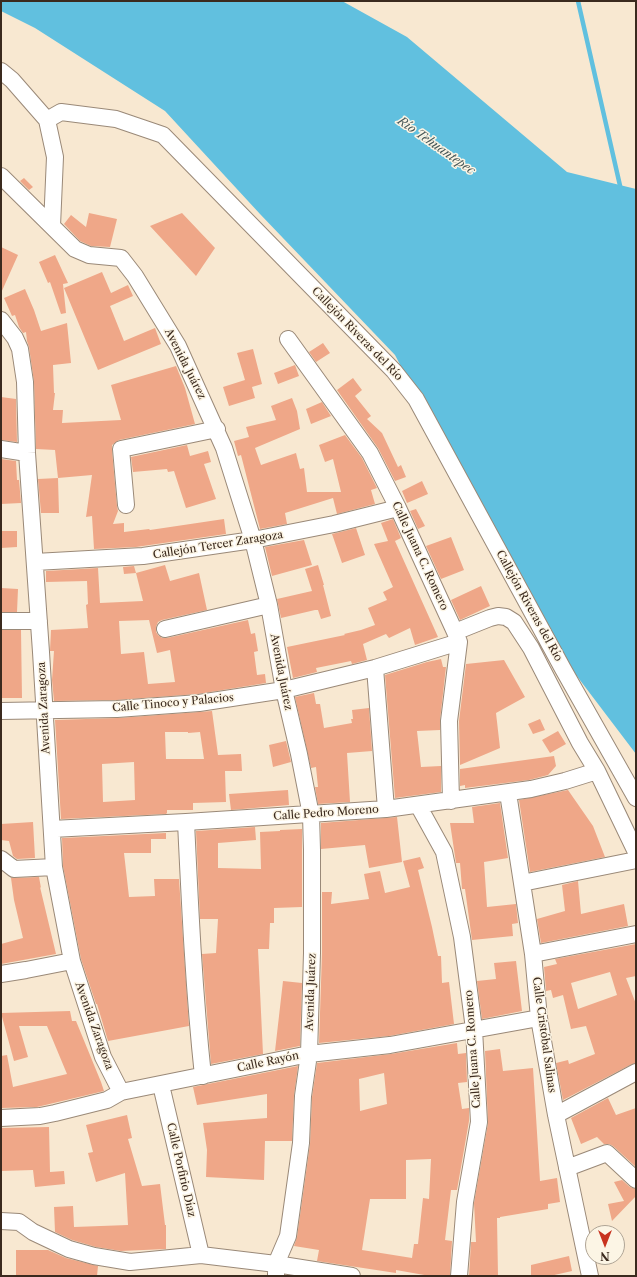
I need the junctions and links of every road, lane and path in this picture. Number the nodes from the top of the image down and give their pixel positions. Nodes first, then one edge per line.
1 (1, 71) edge
2 (47, 120) junction
3 (1, 176) edge
4 (52, 226) junction
5 (1, 320) edge
6 (288, 339) dead end
7 (217, 430) junction
8 (1, 449) edge
9 (27, 453) junction
10 (126, 505) dead end
11 (398, 508) junction
12 (253, 540) junction
13 (35, 562) junction
14 (269, 605) junction
15 (1, 621) edge
16 (38, 621) junction
17 (165, 629) dead end
18 (457, 637) junction
19 (375, 668) junction
20 (284, 690) junction
21 (44, 709) junction
22 (1, 711) edge
23 (597, 771) junction
24 (508, 793) junction
25 (636, 798) edge
26 (451, 801) junction
27 (418, 805) junction
28 (386, 809) junction
29 (311, 815) junction
30 (186, 822) junction
31 (52, 829) junction
32 (636, 852) edge
33 (1, 859) edge
34 (636, 860) edge
35 (54, 867) junction
36 (522, 883) junction
37 (636, 934) edge
38 (533, 954) junction
39 (72, 961) junction
40 (1, 974) edge
41 (539, 1018) junction
42 (474, 1029) junction
43 (309, 1054) junction
44 (636, 1072) edge
45 (204, 1076) junction
46 (161, 1085) junction
47 (121, 1092) junction
48 (556, 1116) junction
49 (1, 1118) edge
50 (567, 1168) junction
51 (636, 1180) edge
52 (1, 1221) edge
53 (201, 1255) junction
54 (276, 1270) edge
55 (352, 1276) edge
56 (459, 1276) edge
57 (590, 1276) edge

1 - 2 street
2 - 4 street
2 - 25 street, Callejón Riveras del Río
3 - 4 street, Avenida Juárez
4 - 7 street, Avenida Juárez
5 - 9 street, Avenida Zaragoza
6 - 11 street, Calle Juana C. Romero
7 - 10 street
7 - 12 street, Avenida Juárez
8 - 9 street
9 - 13 street, Avenida Zaragoza
11 - 12 street, Callejón Tercer Zaragoza
11 - 18 street, Calle Juana C. Romero
12 - 13 street, Callejón Tercer Zaragoza
12 - 14 street, Avenida Juárez
13 - 16 street, Avenida Zaragoza
14 - 17 street
14 - 20 street, Avenida Juárez
15 - 16 street
16 - 21 street, Avenida Zaragoza
18 - 19 street, Calle Tinoco y Palacios
18 - 23 street, Calle Tinoco y Palacios
18 - 26 street
19 - 20 street, Calle Tinoco y Palacios
19 - 28 street
20 - 21 street, Calle Tinoco y Palacios
20 - 29 street, Avenida Juárez
21 - 22 street, Calle Tinoco y Palacios
21 - 31 street, Avenida Zaragoza
23 - 24 street, Calle Pedro Moreno
23 - 32 street, Calle Tinoco y Palacios
24 - 26 street, Calle Pedro Moreno
24 - 36 street, Calle Cristóbal Salinas
26 - 27 street, Calle Pedro Moreno
27 - 28 street, Calle Pedro Moreno
27 - 42 street, Calle Juana C. Romero
28 - 29 street, Calle Pedro Moreno
29 - 30 street, Calle Pedro Moreno
29 - 43 street, Avenida Juárez
30 - 31 street, Calle Pedro Moreno
30 - 45 street
31 - 35 street, Avenida Zaragoza
33 - 35 street
34 - 36 street
35 - 39 street, Avenida Zaragoza
36 - 38 street, Calle Cristóbal Salinas
37 - 38 street
38 - 41 street, Calle Cristóbal Salinas
39 - 40 street
39 - 47 street, Avenida Zaragoza
41 - 42 street, Calle Rayón
41 - 48 street, Calle Cristóbal Salinas
42 - 43 street, Calle Rayón
42 - 56 street, Calle Juana C. Romero
43 - 45 street, Calle Rayón
43 - 54 street, Avenida Juárez
44 - 48 street
45 - 46 street, Calle Rayón
46 - 47 street, Calle Rayón
46 - 53 street, Calle Porfirio Díaz
47 - 49 street, Calle Rayón
48 - 50 street, Calle Cristóbal Salinas
50 - 51 street
50 - 57 street, Calle Cristóbal Salinas
52 - 53 street
53 - 54 street
54 - 55 street

